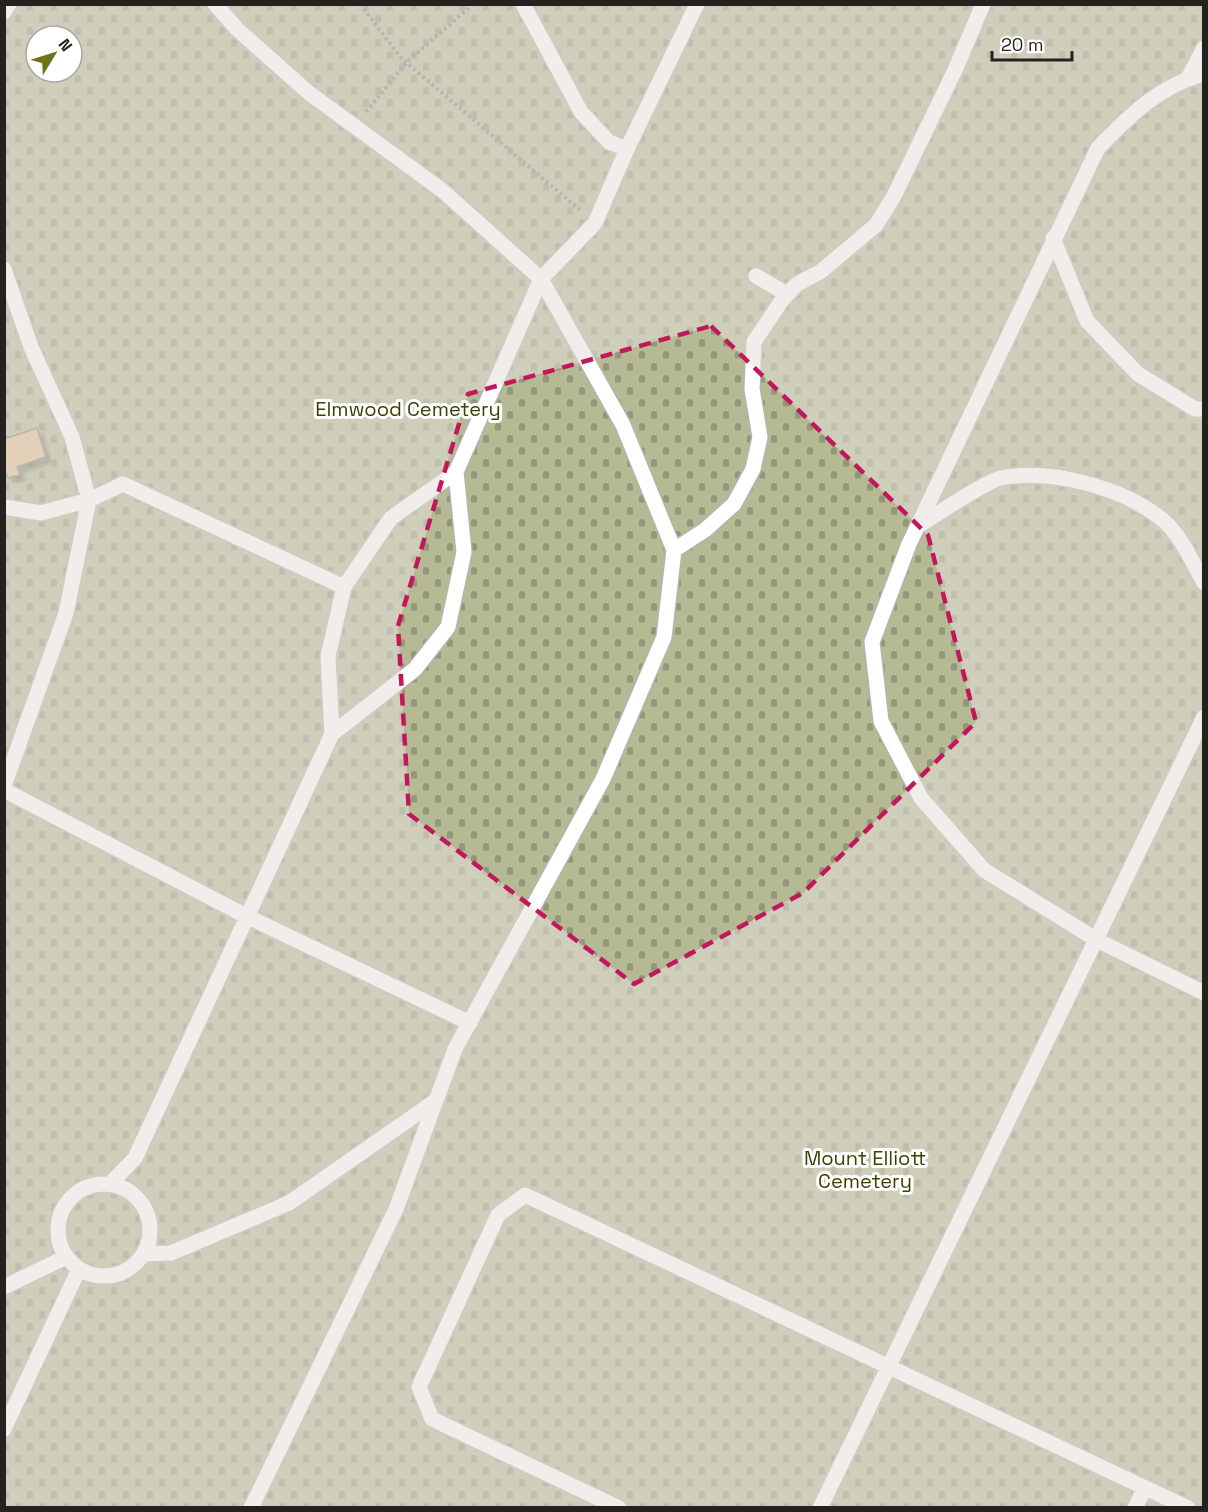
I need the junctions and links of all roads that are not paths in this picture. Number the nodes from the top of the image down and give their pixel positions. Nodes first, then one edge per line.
1 (9, 4) edge
2 (215, 4) edge
3 (523, 4) edge
4 (697, 4) edge
5 (983, 4) edge
6 (4, 12) edge
7 (1203, 48) edge
8 (1196, 76) edge
9 (627, 149) junction
10 (1053, 238) junction
11 (4, 269) edge
12 (756, 276) dead end
13 (541, 279) junction
14 (787, 294) junction
15 (1203, 409) edge
16 (456, 472) junction
17 (89, 500) junction
18 (4, 507) edge
19 (918, 526) junction
20 (674, 550) junction
21 (1203, 583) edge
22 (344, 587) junction
23 (1203, 717) edge
24 (332, 734) junction
25 (4, 788) edge
26 (246, 916) junction
27 (1098, 940) junction
28 (1203, 993) edge
29 (470, 1023) junction
30 (434, 1102) junction
31 (111, 1183) junction
32 (144, 1254) junction
33 (66, 1257) junction
34 (80, 1269) junction
35 (4, 1287) edge
36 (889, 1366) junction
37 (4, 1429) edge
38 (1144, 1489) junction
39 (251, 1508) edge
40 (619, 1508) edge
41 (820, 1508) edge
42 (1134, 1508) edge
43 (1188, 1508) edge

1 - 6 lane
2 - 13 lane
3 - 9 lane
4 - 9 lane
5 - 14 lane
7 - 8 lane
8 - 10 lane
9 - 13 lane
10 - 15 lane
10 - 19 lane
11 - 17 lane
12 - 14 lane
13 - 16 lane
13 - 20 lane
14 - 20 lane
16 - 22 lane
16 - 24 lane
17 - 18 lane
17 - 22 lane
17 - 25 lane
19 - 21 lane
19 - 27 lane
20 - 29 lane
22 - 24 lane
23 - 27 lane
24 - 26 lane
25 - 26 lane
26 - 29 lane
26 - 31 lane
27 - 28 lane
27 - 36 lane
29 - 30 lane
30 - 32 lane
30 - 39 lane
31 - 32 lane
31 - 33 lane
32 - 34 lane
33 - 34 lane
33 - 35 lane
34 - 37 lane
36 - 38 lane
36 - 40 lane
36 - 41 lane
38 - 42 lane
38 - 43 lane

